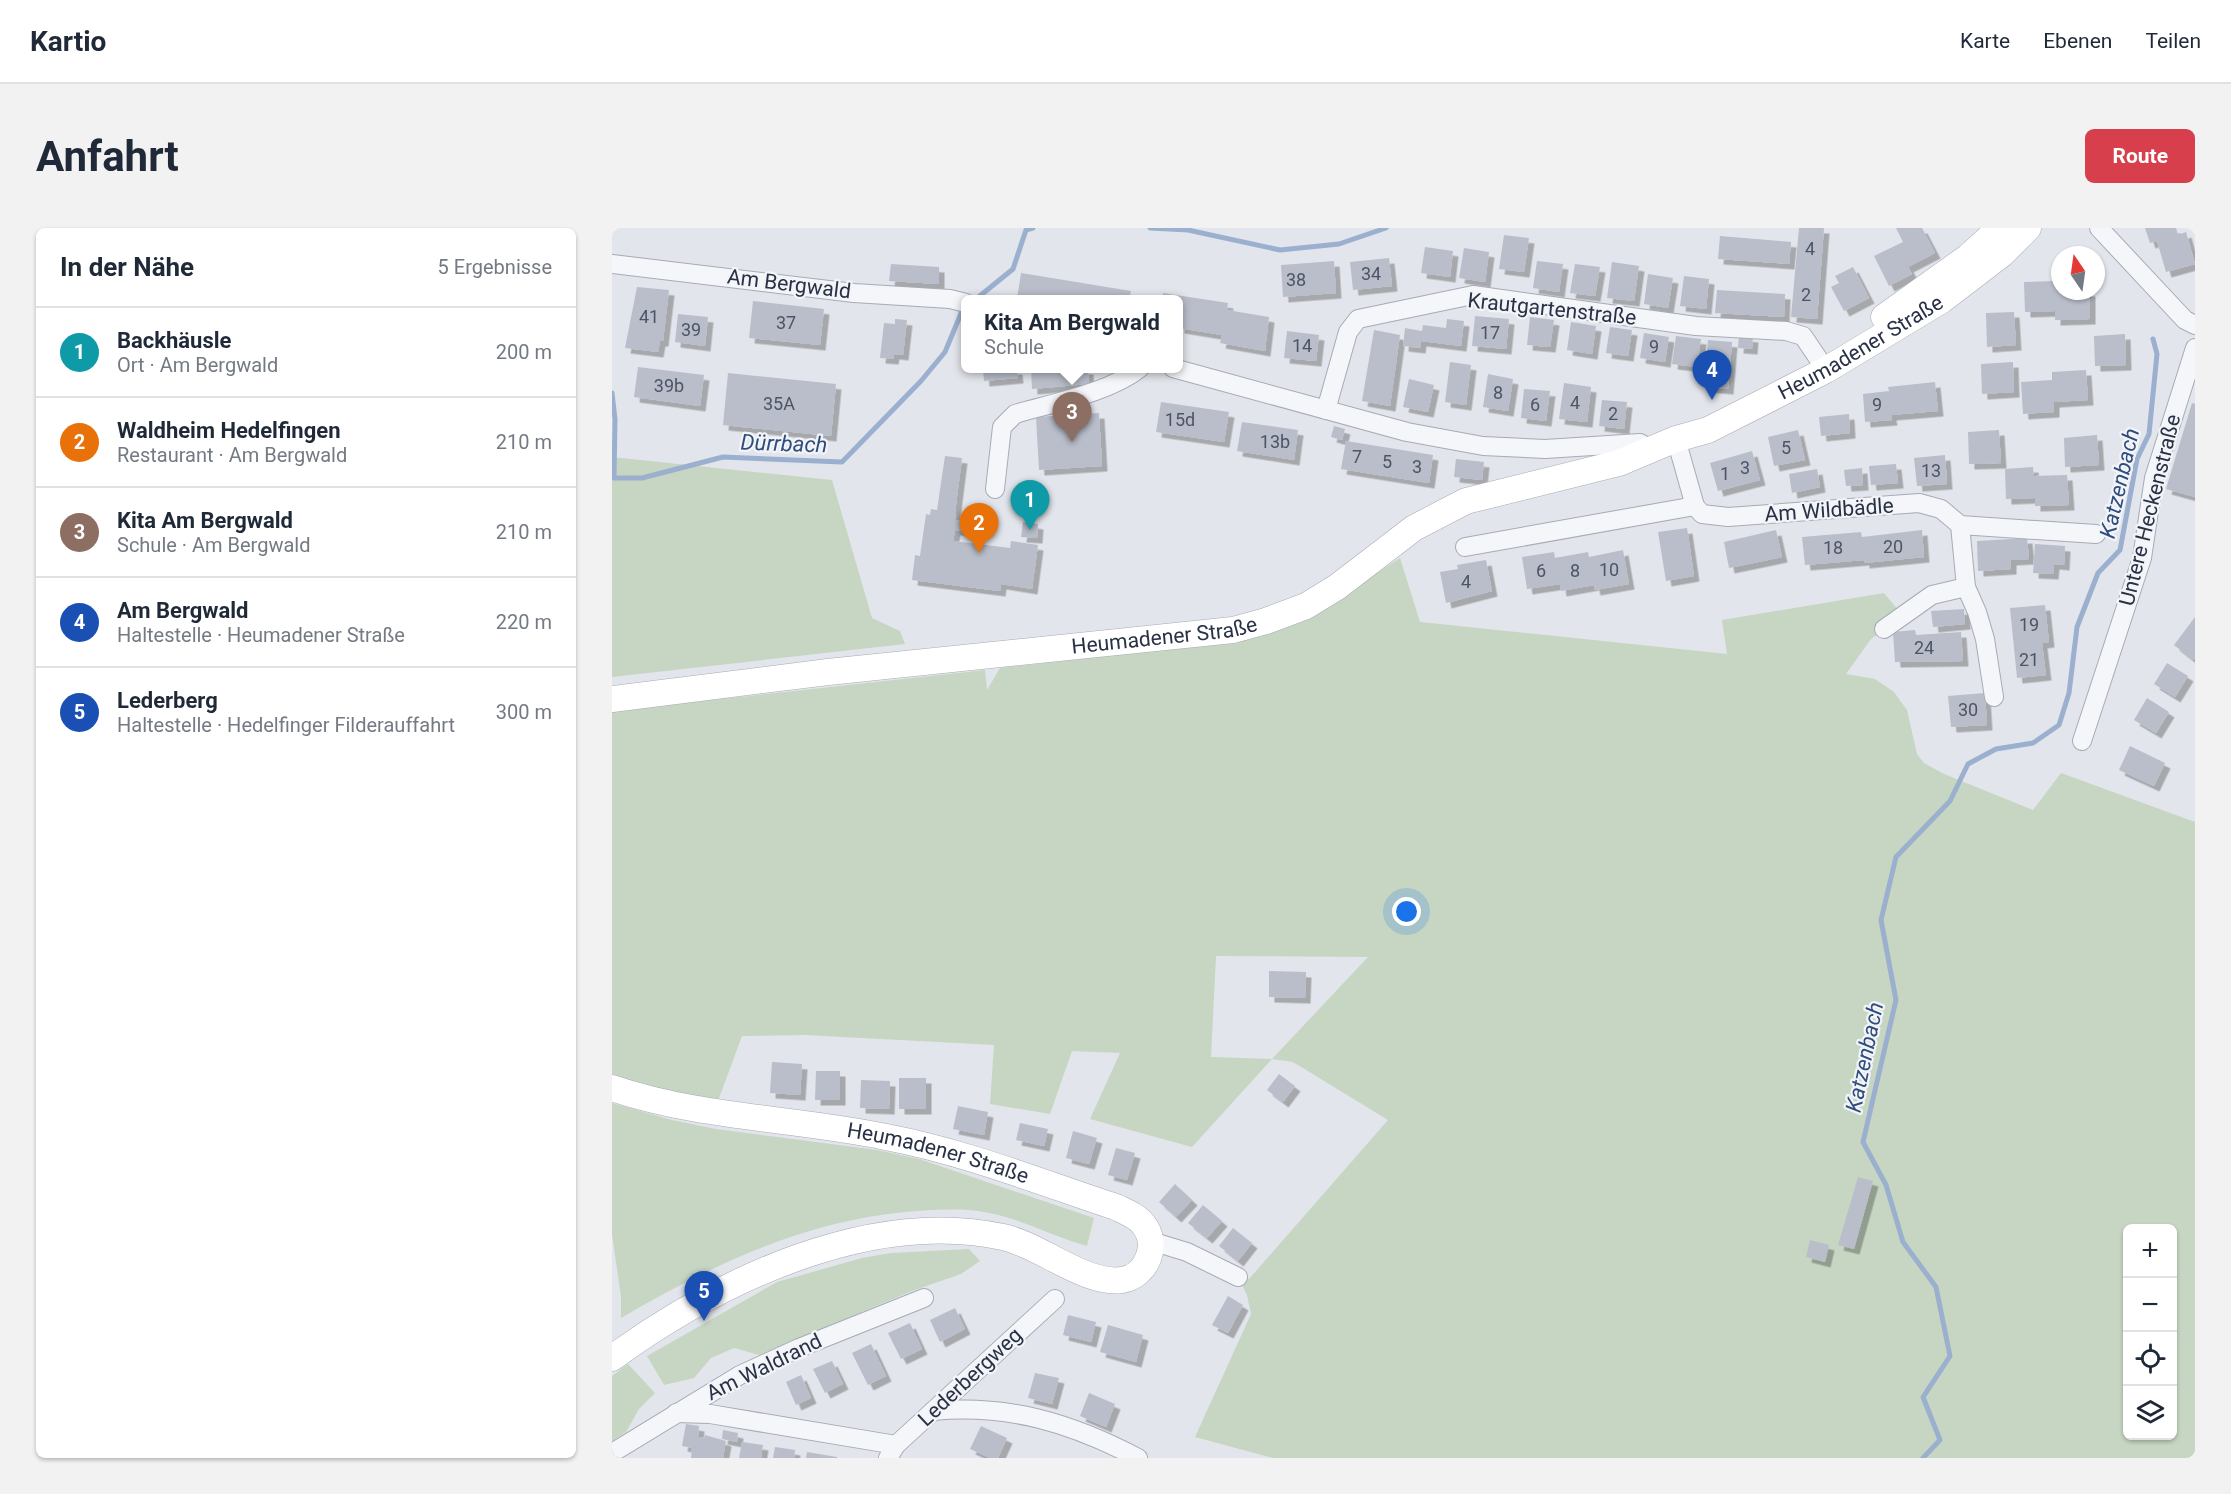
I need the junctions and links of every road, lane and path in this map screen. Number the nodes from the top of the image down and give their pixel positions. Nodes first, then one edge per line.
1 (2000, 228) edge
2 (2028, 228) edge
3 (2099, 228) edge
4 (612, 264) edge
5 (958, 301) edge
6 (2195, 325) edge
7 (2195, 348) edge
8 (1822, 363) junction
9 (1183, 372) edge
10 (1135, 373) edge
11 (1326, 410) junction
12 (1676, 439) junction
13 (1652, 450) junction
14 (995, 489) dead end
15 (1695, 506) junction
16 (1960, 525) junction
17 (2096, 534) dead end
18 (1465, 547) dead end
19 (1966, 587) junction
20 (1884, 629) dead end
21 (1994, 697) dead end
22 (612, 699) edge
23 (2082, 741) dead end
24 (612, 1088) edge
25 (1151, 1241) junction
26 (1238, 1277) dead end
27 (924, 1298) dead end
28 (1055, 1299) dead end
29 (612, 1358) edge
30 (933, 1411) junction
31 (675, 1413) junction
32 (892, 1452) edge
33 (612, 1453) edge
34 (1138, 1458) edge

1 - 8 main road, Heumadener Straße
2 - 8 main road, Heumadener Straße
3 - 6 street
4 - 5 street, Am Bergwald
7 - 23 street, Untere Heckenstraße
8 - 11 street, Krautgartenstraße
8 - 12 main road, Heumadener Straße
9 - 11 street
10 - 14 street
11 - 13 street
12 - 13 main road, Heumadener Straße
12 - 15 street
13 - 22 main road, Heumadener Straße
15 - 16 street, Am Wildbädle
15 - 18 street
16 - 17 street
16 - 19 street
19 - 20 street
19 - 21 street
24 - 25 main road, Heumadener Straße
25 - 26 street
25 - 29 main road
27 - 31 street, Am Waldrand
28 - 30 street, Lederbergweg
30 - 32 street, Lederbergweg
30 - 34 street
31 - 32 street
31 - 33 street, Am Waldrand

